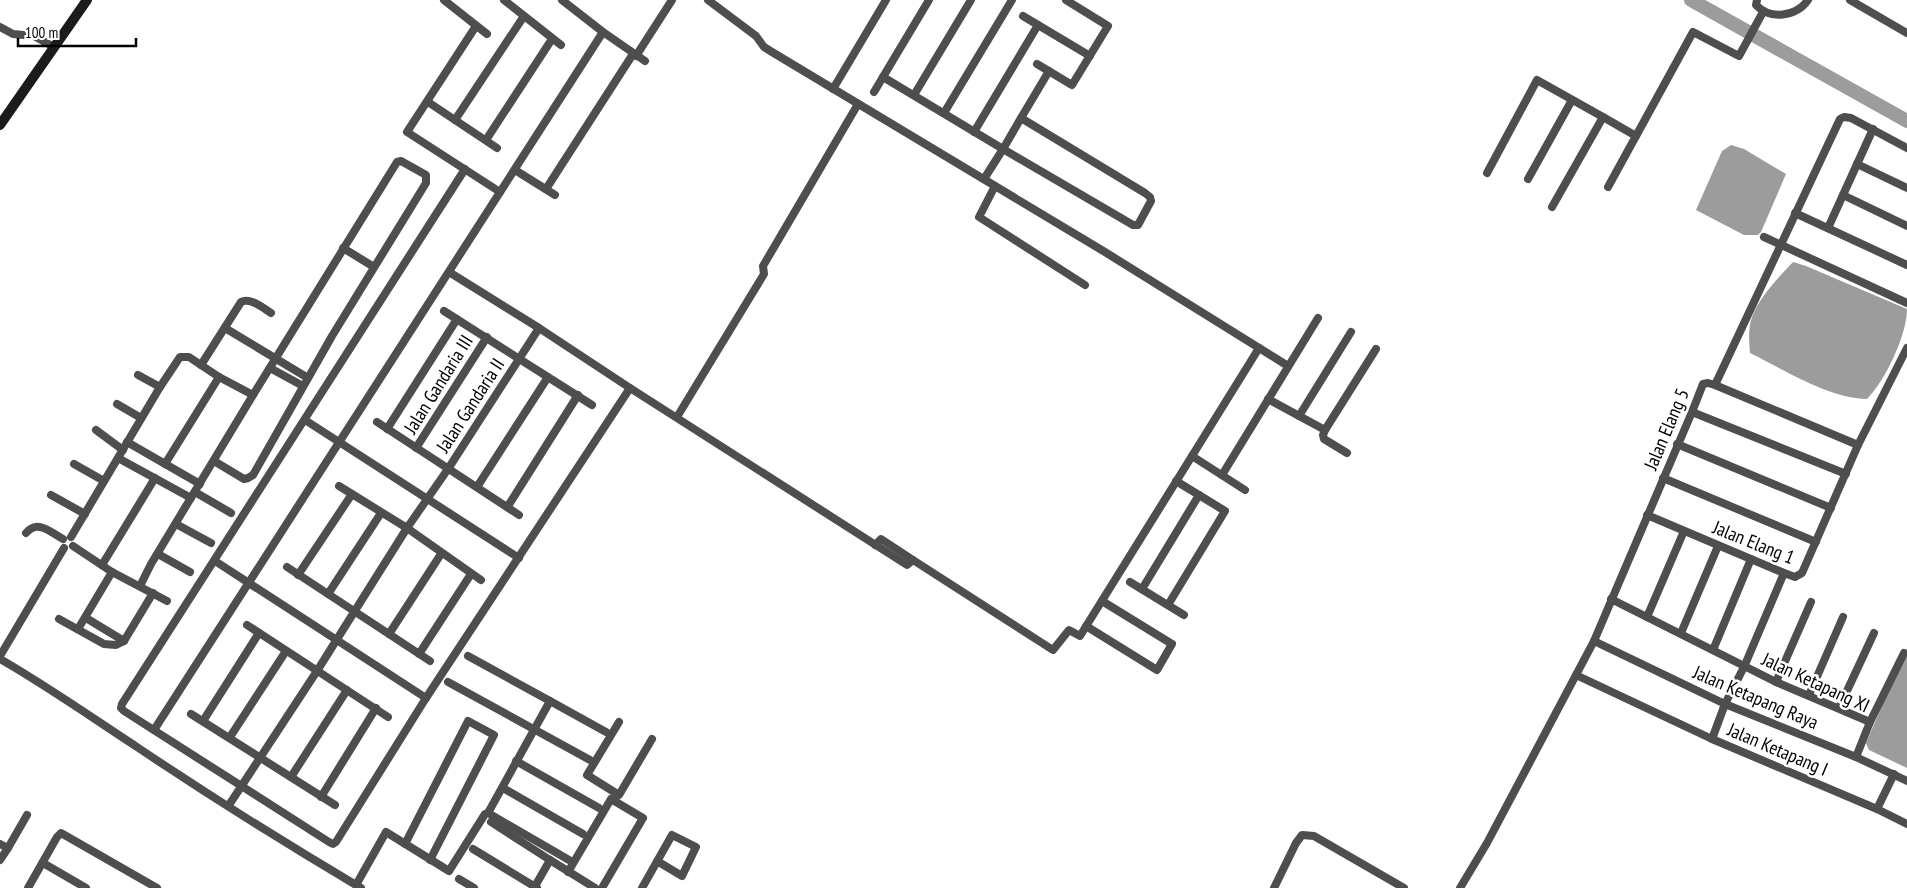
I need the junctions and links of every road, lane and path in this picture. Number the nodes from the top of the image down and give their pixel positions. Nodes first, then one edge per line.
1 (87, 0) edge
2 (444, 0) edge
3 (504, 0) edge
4 (562, 0) edge
5 (672, 0) edge
6 (708, 0) edge
7 (886, 0) edge
8 (929, 0) edge
9 (971, 0) edge
10 (1012, 0) edge
11 (1066, 0) edge
12 (1757, 0) edge
13 (1808, 0) edge
14 (1850, 0) edge
15 (1763, 12) junction
16 (524, 16) junction
17 (1023, 16) dead end
18 (1038, 25) junction
19 (476, 26) junction
20 (0, 27) edge
21 (603, 32) junction
22 (1907, 33) edge
23 (487, 34) dead end
24 (552, 39) junction
25 (50, 44) junction
26 (561, 46) dead end
27 (634, 55) junction
28 (1090, 56) junction
29 (645, 61) dead end
30 (1037, 64) dead end
31 (1049, 71) junction
32 (884, 77) junction
33 (833, 89) junction
34 (874, 92) dead end
35 (914, 95) junction
36 (1572, 100) junction
37 (428, 102) junction
38 (858, 104) junction
39 (944, 113) junction
40 (1604, 116) junction
41 (1021, 118) junction
42 (455, 120) junction
43 (0, 125) edge
44 (1873, 129) junction
45 (974, 132) junction
46 (1636, 136) junction
47 (486, 140) junction
48 (497, 148) dead end
49 (1907, 148) edge
50 (1003, 149) junction
51 (1857, 164) junction
52 (465, 169) junction
53 (515, 170) junction
54 (1487, 173) dead end
55 (984, 179) junction
56 (1528, 179) dead end
57 (995, 186) junction
58 (1608, 188) dead end
59 (1907, 188) edge
60 (546, 189) junction
61 (500, 192) junction
62 (555, 195) dead end
63 (1843, 195) junction
64 (1552, 207) dead end
65 (1795, 213) junction
66 (1907, 226) edge
67 (1828, 228) junction
68 (1764, 237) dead end
69 (1780, 245) junction
70 (343, 248) junction
71 (1907, 265) edge
72 (374, 267) junction
73 (449, 272) junction
74 (1085, 284) dead end
75 (1907, 303) edge
76 (444, 311) dead end
77 (272, 313) dead end
78 (1318, 318) dead end
79 (457, 319) junction
80 (224, 328) junction
81 (539, 328) junction
82 (1351, 332) dead end
83 (487, 337) junction
84 (1259, 348) junction
85 (1907, 348) edge
86 (1376, 349) dead end
87 (519, 358) junction
88 (275, 359) junction
89 (201, 365) junction
90 (1288, 366) junction
91 (270, 368) junction
92 (138, 375) dead end
93 (218, 377) junction
94 (548, 377) junction
95 (308, 378) junction
96 (1715, 385) junction
97 (303, 386) junction
98 (160, 387) junction
99 (630, 388) junction
100 (578, 395) junction
101 (253, 396) junction
102 (1268, 399) junction
103 (117, 404) dead end
104 (592, 405) dead end
105 (1692, 412) junction
106 (1299, 416) junction
107 (677, 417) junction
108 (141, 418) junction
109 (305, 420) junction
110 (376, 422) dead end
111 (386, 429) junction
112 (96, 430) dead end
113 (1325, 430) junction
114 (127, 442) junction
115 (338, 442) junction
116 (1677, 444) junction
117 (1858, 445) junction
118 (416, 448) junction
119 (123, 450) junction
120 (1347, 453) dead end
121 (1192, 456) junction
122 (118, 458) junction
123 (214, 461) junction
124 (74, 464) dead end
125 (165, 464) junction
126 (448, 469) junction
127 (1846, 474) junction
128 (1222, 475) junction
129 (155, 478) junction
130 (1663, 478) junction
131 (104, 481) junction
132 (1176, 481) junction
133 (200, 484) junction
134 (339, 486) dead end
135 (477, 487) junction
136 (1245, 490) dead end
137 (352, 494) junction
138 (51, 495) dead end
139 (193, 495) junction
140 (1199, 495) junction
141 (427, 498) junction
142 (508, 506) junction
143 (1831, 508) junction
144 (231, 513) dead end
145 (381, 513) junction
146 (85, 514) junction
147 (519, 514) dead end
148 (1647, 515) junction
149 (176, 524) junction
150 (407, 528) junction
151 (1684, 531) junction
152 (26, 533) dead end
153 (1816, 542) junction
154 (68, 543) junction
155 (210, 543) dead end
156 (1718, 546) junction
157 (158, 554) junction
158 (441, 554) junction
159 (519, 558) junction
160 (1751, 559) junction
161 (214, 561) junction
162 (102, 565) junction
163 (286, 567) dead end
164 (112, 572) junction
165 (190, 572) dead end
166 (1784, 573) junction
167 (471, 574) junction
168 (298, 575) junction
169 (481, 580) dead end
170 (1130, 582) dead end
171 (248, 584) junction
172 (140, 586) junction
173 (1142, 590) junction
174 (153, 593) junction
175 (328, 594) junction
176 (1611, 599) junction
177 (167, 600) dead end
178 (1102, 601) junction
179 (1811, 602) dead end
180 (1168, 605) junction
181 (355, 610) junction
182 (1184, 615) dead end
183 (1647, 617) junction
184 (1843, 617) dead end
185 (86, 618) junction
186 (60, 619) dead end
187 (246, 625) dead end
188 (1086, 626) junction
189 (78, 629) junction
190 (1874, 632) dead end
191 (259, 633) junction
192 (1681, 633) junction
193 (389, 634) junction
194 (336, 640) junction
195 (124, 641) junction
196 (1594, 641) junction
197 (286, 650) junction
198 (1713, 650) junction
199 (1904, 653) dead end
200 (419, 654) junction
201 (468, 656) dead end
202 (0, 657) edge
203 (430, 661) dead end
204 (1744, 667) junction
205 (317, 671) junction
206 (1576, 675) junction
207 (448, 682) dead end
208 (1776, 682) junction
209 (347, 690) junction
210 (1809, 695) junction
211 (426, 698) junction
212 (550, 701) junction
213 (1725, 704) junction
214 (376, 708) junction
215 (1839, 708) junction
216 (192, 714) dead end
217 (388, 717) dead end
218 (203, 722) junction
219 (619, 722) dead end
220 (1870, 722) junction
221 (534, 729) junction
222 (154, 730) junction
223 (606, 732) dead end
224 (230, 737) junction
225 (1712, 738) junction
226 (652, 739) dead end
227 (260, 756) junction
228 (1856, 757) junction
229 (590, 760) dead end
230 (516, 761) junction
231 (1894, 774) junction
232 (292, 777) junction
233 (1907, 781) edge
234 (241, 786) junction
235 (503, 788) junction
236 (321, 796) junction
237 (615, 797) junction
238 (229, 805) junction
239 (335, 805) dead end
240 (599, 808) dead end
241 (1876, 809) junction
242 (488, 813) junction
243 (27, 815) dead end
244 (491, 822) dead end
245 (1907, 824) edge
246 (583, 834) dead end
247 (0, 844) edge
248 (405, 844) junction
249 (8, 848) junction
250 (473, 848) dead end
251 (0, 860) edge
252 (430, 860) junction
253 (550, 860) junction
254 (569, 860) dead end
255 (657, 861) junction
256 (43, 863) junction
257 (568, 872) junction
258 (459, 879) dead end
259 (358, 886) edge
260 (28, 888) edge
261 (86, 888) edge
262 (157, 888) edge
263 (474, 888) edge
264 (535, 888) edge
265 (596, 888) edge
266 (602, 888) edge
267 (642, 888) edge
268 (1274, 888) edge
269 (1404, 888) edge
270 (1460, 888) edge

1 - 25 street
2 - 19 street
3 - 16 street
4 - 21 street
5 - 27 street
6 - 33 street
7 - 33 street
8 - 32 street
9 - 35 street
10 - 39 street
11 - 28 street
12 - 15 street
13 - 15 street
14 - 22 street
15 - 46 street
16 - 24 street
16 - 42 street
17 - 18 street
18 - 28 street
18 - 45 street
19 - 23 street
19 - 37 street
20 - 25 street
21 - 27 street
21 - 53 street
24 - 26 street
24 - 47 street
25 - 43 street
27 - 29 street
27 - 60 street
28 - 31 street
30 - 31 street
31 - 41 street
32 - 34 street
32 - 35 street
33 - 38 street
35 - 39 street
36 - 40 street
36 - 54 street
36 - 56 street
37 - 42 street
37 - 52 street
38 - 55 street
38 - 107 street
39 - 45 street
40 - 46 street
40 - 64 street
41 - 50 street
41 - 50 street
42 - 47 street
44 - 49 street
44 - 51 street
44 - 65 street
45 - 50 street
46 - 58 street
47 - 48 street
50 - 55 street
51 - 59 street
51 - 63 street
52 - 61 street
52 - 109 street
53 - 60 street
53 - 61 street
55 - 57 street
57 - 74 street
57 - 84 street
60 - 62 street
61 - 73 street
63 - 66 street
63 - 67 street
65 - 67 street
65 - 69 street
67 - 71 street
68 - 69 street
69 - 75 street
69 - 96 street
70 - 72 street
70 - 72 street
70 - 88 street
72 - 95 street
73 - 81 street
73 - 115 street
76 - 79 street
77 - 80 street
78 - 90 street
79 - 83 street
79 - 111 street
80 - 88 street
80 - 89 street
81 - 87 street, Jalan Gandaria II
81 - 99 street
82 - 106 street
83 - 87 street
83 - 118 street, Jalan Gandaria III
84 - 90 street
84 - 121 street
85 - 117 street, Jalan Elang 1
86 - 113 street
87 - 94 street
87 - 126 street, Jalan Gandaria II
88 - 91 street
88 - 95 street
89 - 93 street
89 - 98 street
90 - 102 street
91 - 97 street
91 - 101 street
92 - 98 street
93 - 101 street
93 - 125 street
94 - 100 street
94 - 135 street
95 - 97 street
96 - 105 street, Jalan Elang 5
96 - 117 street, Jalan Elang 5
97 - 123 street
98 - 108 street
99 - 107 street
99 - 159 street
100 - 104 street
100 - 142 street
101 - 123 street
102 - 106 street
102 - 128 street
103 - 108 street
105 - 116 street, Jalan Elang 5
105 - 127 street
106 - 113 street
107 - 188 street
108 - 114 street
109 - 115 street
109 - 161 street
110 - 111 street
111 - 118 street
112 - 119 street
113 - 120 street
114 - 119 street
114 - 125 street
115 - 141 street
115 - 171 street
116 - 130 street, Jalan Elang 5
116 - 143 street
117 - 127 street, Jalan Elang 1
118 - 126 street
119 - 122 street
121 - 128 street
121 - 132 street
122 - 129 street
122 - 131 street
123 - 133 street
124 - 131 street
125 - 133 street
126 - 135 street
126 - 141 street, Jalan Gandaria II
127 - 143 street, Jalan Elang 1
128 - 136 street
129 - 139 street
129 - 162 street
130 - 148 street, Jalan Elang 5
130 - 153 street
131 - 146 street
132 - 140 street
132 - 178 street
133 - 139 street
134 - 137 street
135 - 142 street
137 - 145 street
137 - 168 street
138 - 146 street
139 - 144 street
139 - 149 street
140 - 173 street
140 - 180 street
141 - 150 street, Jalan Gandaria II
141 - 159 street
142 - 147 street
143 - 153 street, Jalan Elang 1
145 - 150 street
145 - 175 street
146 - 154 street
148 - 151 street, Jalan Elang 1
148 - 176 street, Jalan Elang 5
149 - 155 street
149 - 157 street
150 - 158 street
150 - 181 street, Jalan Gandaria II
151 - 156 street, Jalan Elang 1
151 - 183 street
152 - 154 street
153 - 166 street, Jalan Elang 1
154 - 162 street
154 - 202 street
156 - 160 street, Jalan Elang 1
156 - 192 street
157 - 165 street
157 - 172 street
158 - 167 street
158 - 193 street
159 - 211 street
160 - 166 street, Jalan Elang 1
160 - 198 street
161 - 171 street
161 - 222 street
162 - 164 street
163 - 168 street
164 - 172 street
164 - 185 street
166 - 204 street, Jalan Ketapang I
167 - 169 street
167 - 200 street
168 - 175 street
170 - 173 street
171 - 194 street
171 - 222 street
172 - 174 street
173 - 180 street
174 - 177 street
174 - 195 street
175 - 181 street
176 - 183 street, Jalan Ketapang XI
176 - 196 street, Jalan Elang 5
178 - 188 street
178 - 188 street
179 - 208 street
180 - 182 street
181 - 193 street
181 - 194 street, Jalan Gandaria II
183 - 192 street, Jalan Ketapang XI
184 - 210 street
185 - 189 street
185 - 195 street
186 - 189 street
187 - 191 street
189 - 195 street
190 - 215 street
191 - 197 street
191 - 218 street
192 - 198 street, Jalan Ketapang XI
193 - 200 street
194 - 205 street, Jalan Gandaria II
194 - 211 street
196 - 206 street, Jalan Elang 5
196 - 213 street, Jalan Ketapang Raya
197 - 205 street
197 - 224 street
198 - 204 street, Jalan Ketapang XI
199 - 220 street
200 - 203 street
201 - 212 street
202 - 238 street
204 - 208 street, Jalan Ketapang XI
204 - 213 street, Jalan Ketapang I
205 - 209 street
205 - 227 street, Jalan Gandaria II
206 - 225 street
206 - 270 street, Jalan Elang 5
207 - 221 street
208 - 210 street, Jalan Ketapang XI
209 - 214 street
209 - 232 street
210 - 215 street, Jalan Ketapang XI
211 - 234 street
212 - 221 street
212 - 223 street
213 - 225 street, Jalan Ketapang I
213 - 228 street, Jalan Ketapang Raya
214 - 217 street
214 - 236 street
215 - 220 street, Jalan Ketapang XI
216 - 218 street
218 - 224 street
219 - 237 street
220 - 228 street, Jalan Ketapang XI
221 - 229 street
221 - 230 street
222 - 234 street
224 - 227 street
225 - 241 street, Jalan Ketapang I
226 - 237 street
227 - 232 street
227 - 234 street, Jalan Gandaria II
228 - 231 street, Jalan Ketapang Raya
230 - 235 street
230 - 240 street
231 - 233 street, Jalan Ketapang Raya
231 - 241 street
232 - 236 street
234 - 238 street, Jalan Gandaria II
235 - 242 street
235 - 246 street
236 - 239 street
237 - 257 street
237 - 266 street
238 - 259 street
241 - 245 street, Jalan Ketapang I
242 - 252 street
242 - 254 street
243 - 249 street
244 - 253 street
247 - 249 street
248 - 252 street
248 - 252 street
248 - 259 street
249 - 251 street
250 - 264 street
253 - 257 street
253 - 264 street
255 - 255 street
255 - 267 street
256 - 260 street
256 - 261 street
256 - 262 street
257 - 265 street
258 - 263 street
268 - 269 street

